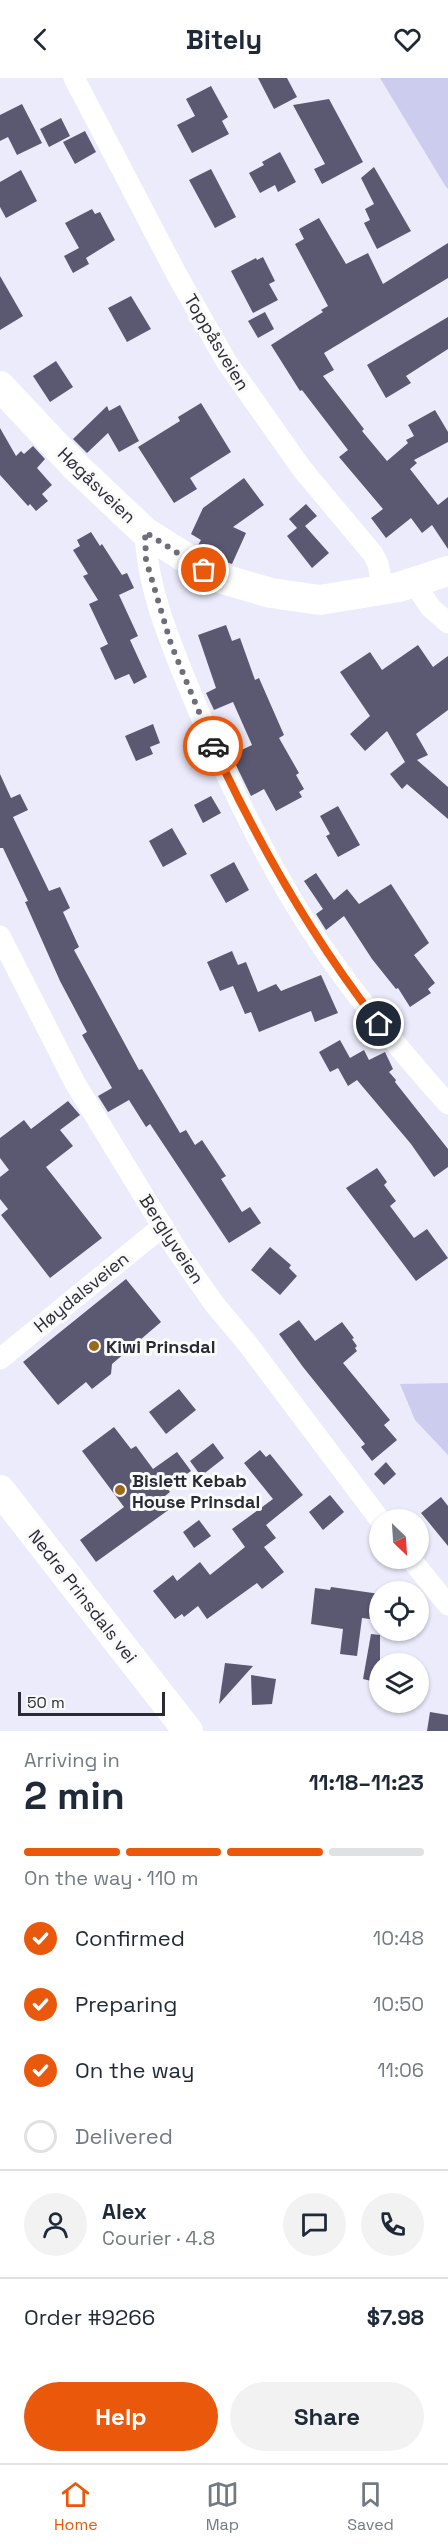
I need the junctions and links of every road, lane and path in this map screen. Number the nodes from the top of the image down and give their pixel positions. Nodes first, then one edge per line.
1 (74, 78) edge
2 (0, 386) edge
3 (145, 532) junction
4 (448, 571) edge
5 (414, 583) junction
6 (383, 590) junction
7 (448, 623) edge
8 (0, 936) edge
9 (448, 1104) edge
10 (163, 1226) junction
11 (0, 1359) edge
12 (0, 1490) edge
13 (372, 1509) edge
14 (419, 1569) edge
15 (448, 1605) edge
16 (188, 1731) edge

1 - 6 street, Toppåsveien
2 - 3 street, Høgåsveien
3 - 6 street, Høgåsveien
3 - 9 street
4 - 5 street, Høgåsveien
5 - 6 street, Høgåsveien
5 - 7 street
8 - 10 street, Berglyveien
10 - 11 street, Høydalsveien
10 - 13 street, Berglyveien
12 - 16 street, Nedre Prinsdals vei
14 - 15 street

